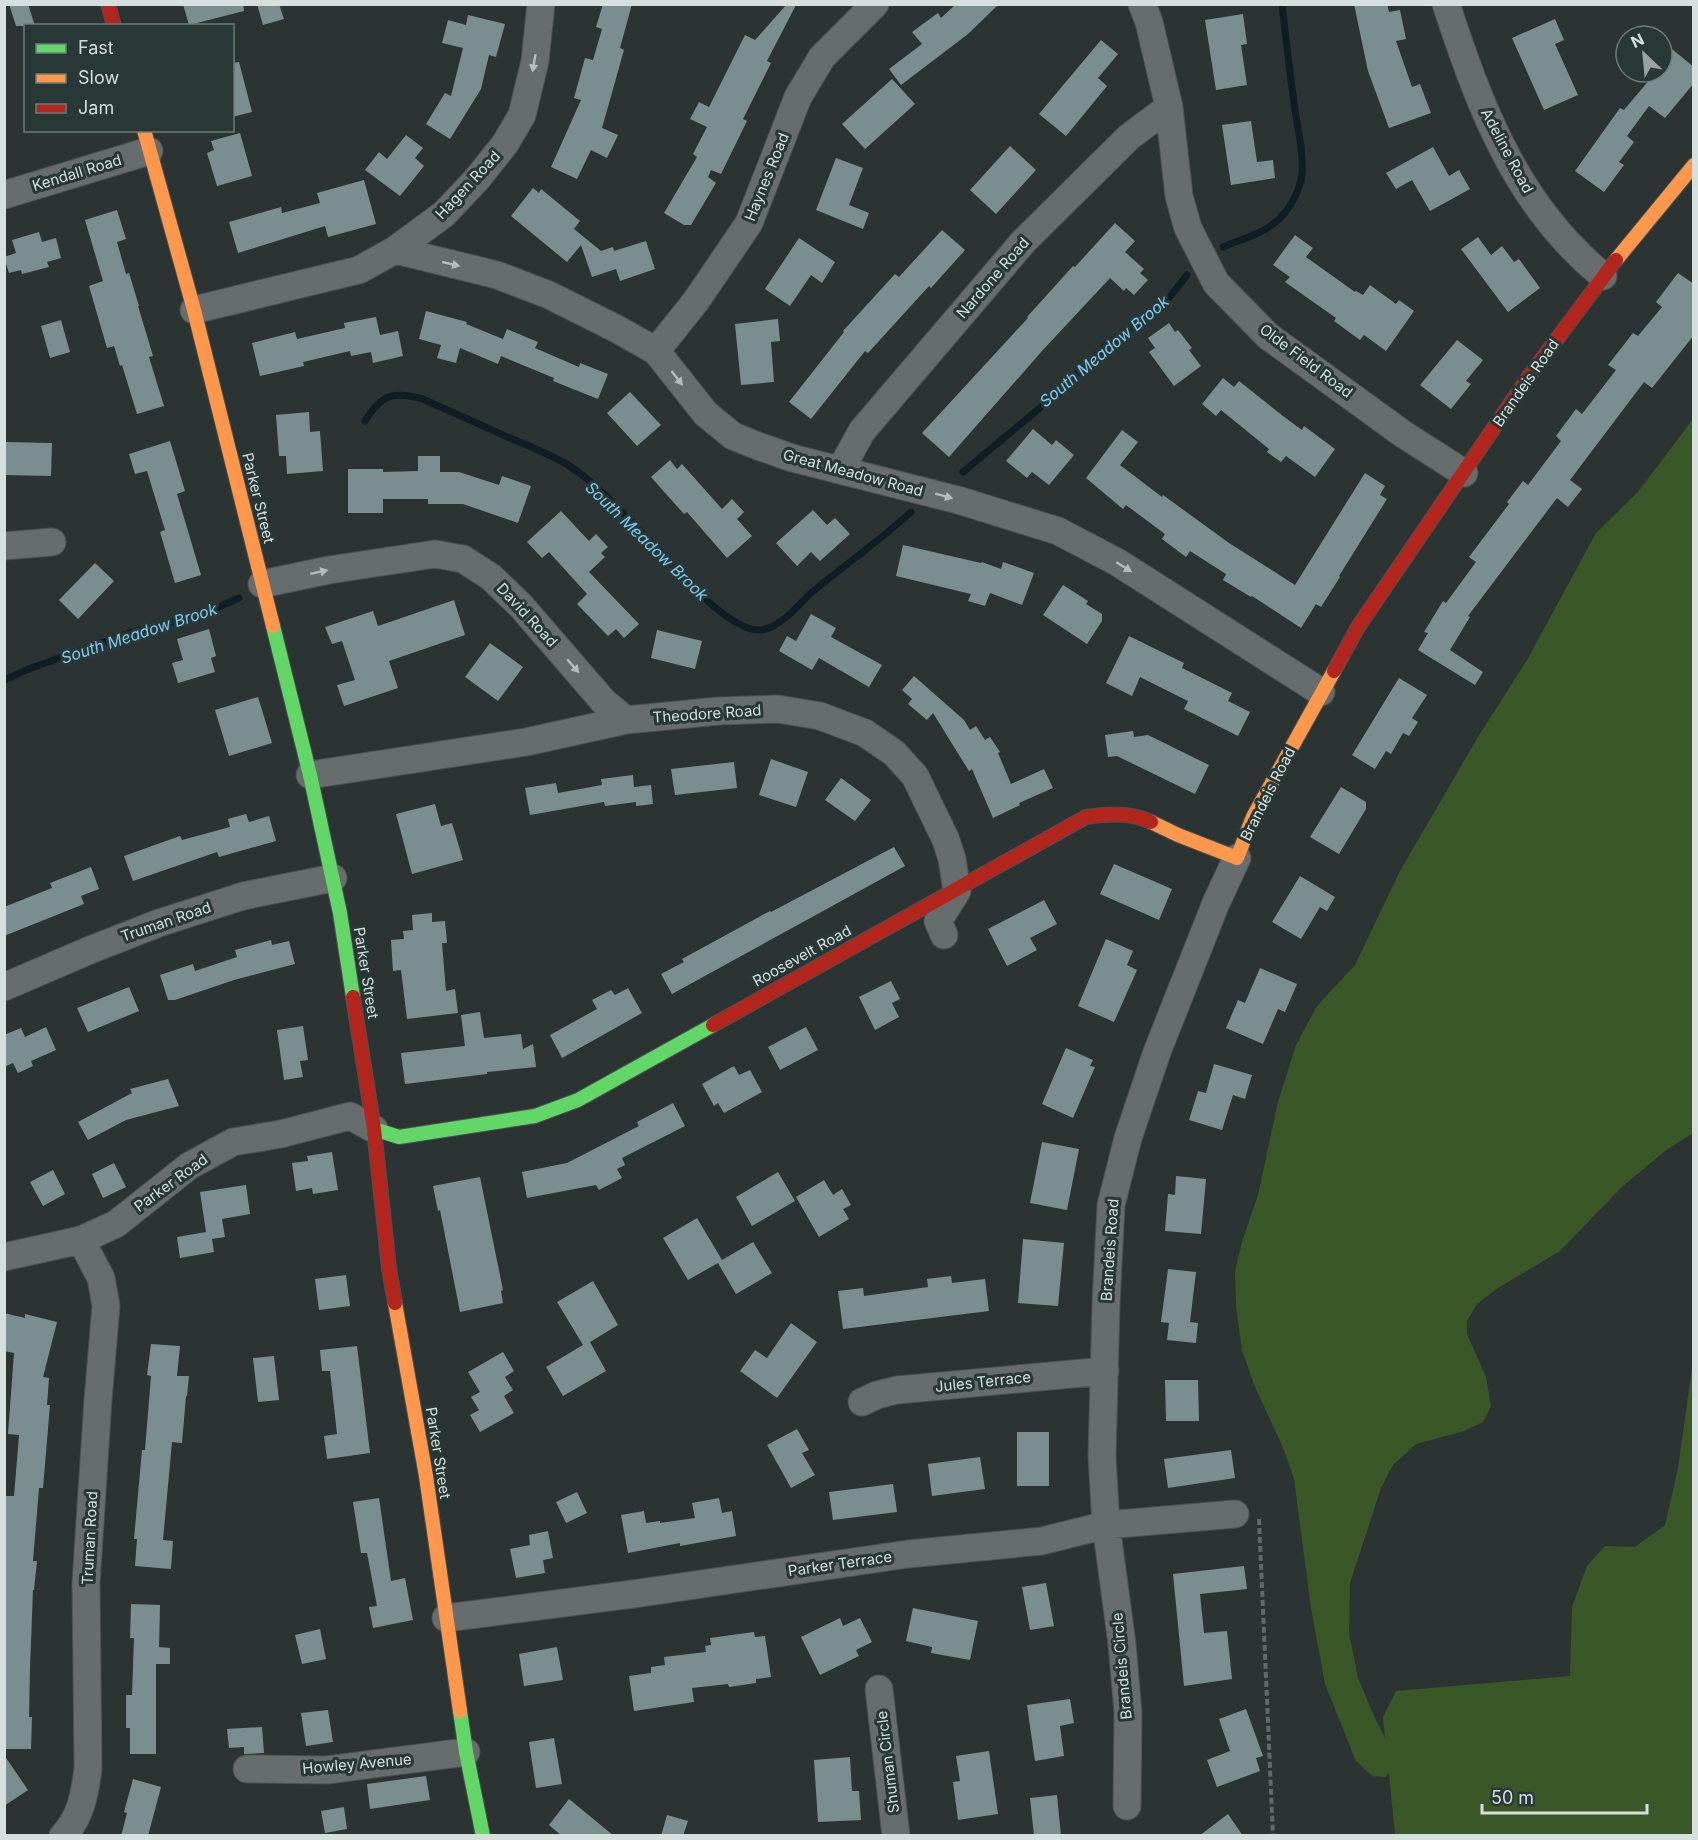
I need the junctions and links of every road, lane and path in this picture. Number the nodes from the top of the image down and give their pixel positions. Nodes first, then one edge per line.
1 (108, 4) edge
2 (541, 4) edge
3 (875, 4) edge
4 (1142, 4) edge
5 (1446, 4) edge
6 (113, 24) edge
7 (1169, 107) junction
8 (147, 141) edge
9 (1694, 165) edge
10 (4, 195) edge
11 (394, 250) junction
12 (1603, 276) junction
13 (194, 310) junction
14 (656, 351) junction
15 (841, 469) junction
16 (1464, 473) junction
17 (52, 542) dead end
18 (4, 546) edge
19 (262, 584) junction
20 (1321, 692) junction
21 (626, 720) junction
22 (310, 775) junction
23 (1237, 858) junction
24 (333, 878) junction
25 (957, 891) junction
26 (944, 935) dead end
27 (4, 987) edge
28 (374, 1129) junction
29 (81, 1240) junction
30 (4, 1257) edge
31 (1105, 1371) junction
32 (862, 1402) dead end
33 (1235, 1514) joint
34 (1106, 1525) junction
35 (446, 1618) junction
36 (879, 1689) dead end
37 (466, 1752) junction
38 (247, 1770) dead end
39 (1127, 1806) dead end
40 (63, 1836) edge
41 (483, 1836) edge
42 (896, 1836) edge
43 (1273, 1836) edge

1 - 6 street
2 -> 11 street, Hagen Road
3 - 14 street, Haynes Road
4 - 7 street, Olde Field Road
5 - 12 street, Adeline Road
7 - 15 street, Nardone Road
7 - 16 street, Olde Field Road
8 - 10 street, Kendall Road
8 - 13 street, Parker Street
9 - 12 street, Brandeis Road
11 - 13 street, Hagen Road
11 -> 14 street, Great Meadow Road
12 - 16 street, Brandeis Road
13 - 19 street, Parker Street
14 -> 15 street, Great Meadow Road
15 -> 20 street, Great Meadow Road
16 - 20 street, Brandeis Road
17 - 18 street
19 -> 21 street, David Road
19 - 22 street, Parker Street
20 - 23 street, Brandeis Road
21 - 22 street, Theodore Road
21 - 25 street, Theodore Road
22 - 24 street, Parker Street
23 - 25 street, Roosevelt Road
23 - 31 street, Brandeis Road
24 - 27 street, Truman Road
24 - 28 street, Parker Street
25 - 26 street
25 - 28 street, Roosevelt Road
28 - 29 street, Parker Road
28 - 35 street, Parker Street
29 - 30 street, Parker Road
29 - 40 street, Truman Road
31 - 32 street, Jules Terrace
31 - 34 street, Brandeis Road
33 - 34 street, Parker Terrace
33 - 43 path
34 - 35 street, Parker Terrace
34 - 39 street, Brandeis Circle
35 - 37 street, Parker Street
36 - 42 street, Shuman Circle
37 - 38 street, Howley Avenue
37 - 41 street, Parker Street

